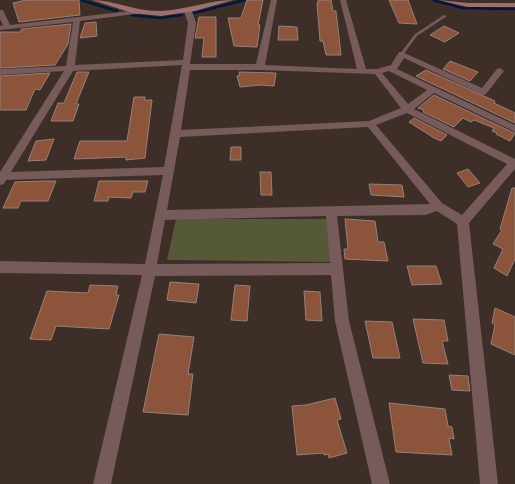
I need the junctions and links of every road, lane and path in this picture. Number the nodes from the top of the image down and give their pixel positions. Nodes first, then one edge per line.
1 (95, 0) edge
2 (230, 0) edge
3 (274, 0) edge
4 (342, 0) edge
5 (441, 0) edge
6 (515, 5) edge
7 (188, 11) junction
8 (0, 12) edge
9 (135, 12) junction
10 (445, 16) dead end
11 (77, 19) junction
12 (8, 27) junction
13 (0, 28) edge
14 (402, 54) junction
15 (186, 64) junction
16 (260, 67) junction
17 (70, 68) junction
18 (391, 69) junction
19 (362, 70) junction
20 (500, 71) dead end
21 (0, 72) edge
22 (377, 72) junction
23 (432, 90) junction
24 (407, 109) junction
25 (370, 124) junction
26 (515, 129) edge
27 (176, 134) junction
28 (0, 162) edge
29 (12, 162) junction
30 (514, 163) edge
31 (169, 171) junction
32 (2, 179) edge
33 (438, 206) junction
34 (332, 212) junction
35 (160, 215) junction
36 (463, 222) junction
37 (0, 267) edge
38 (337, 269) junction
39 (150, 270) junction
40 (102, 484) edge
41 (381, 484) edge
42 (489, 484) edge

1 - 9 street
2 - 7 street
3 - 16 street
4 - 19 street
5 - 6 street
7 - 9 street
7 - 15 street
8 - 12 street
9 - 11 street
10 - 14 lane
11 - 12 street
11 - 17 street
12 - 13 street
14 - 18 street
14 - 20 street
15 - 16 street
15 - 17 street
15 - 27 street
16 - 19 street
17 - 21 street
17 - 29 street
18 - 22 street
18 - 23 street
19 - 22 street
22 - 24 street
23 - 24 street
23 - 26 street
24 - 25 street
24 - 30 street
25 - 27 street
25 - 33 street
27 - 31 street
28 - 29 street
29 - 32 street
30 - 36 street
31 - 32 street
31 - 35 street
33 - 34 street
33 - 36 street
34 - 35 street
34 - 38 street
35 - 39 street
36 - 42 street
37 - 39 street
38 - 39 street
38 - 41 street
39 - 40 street

